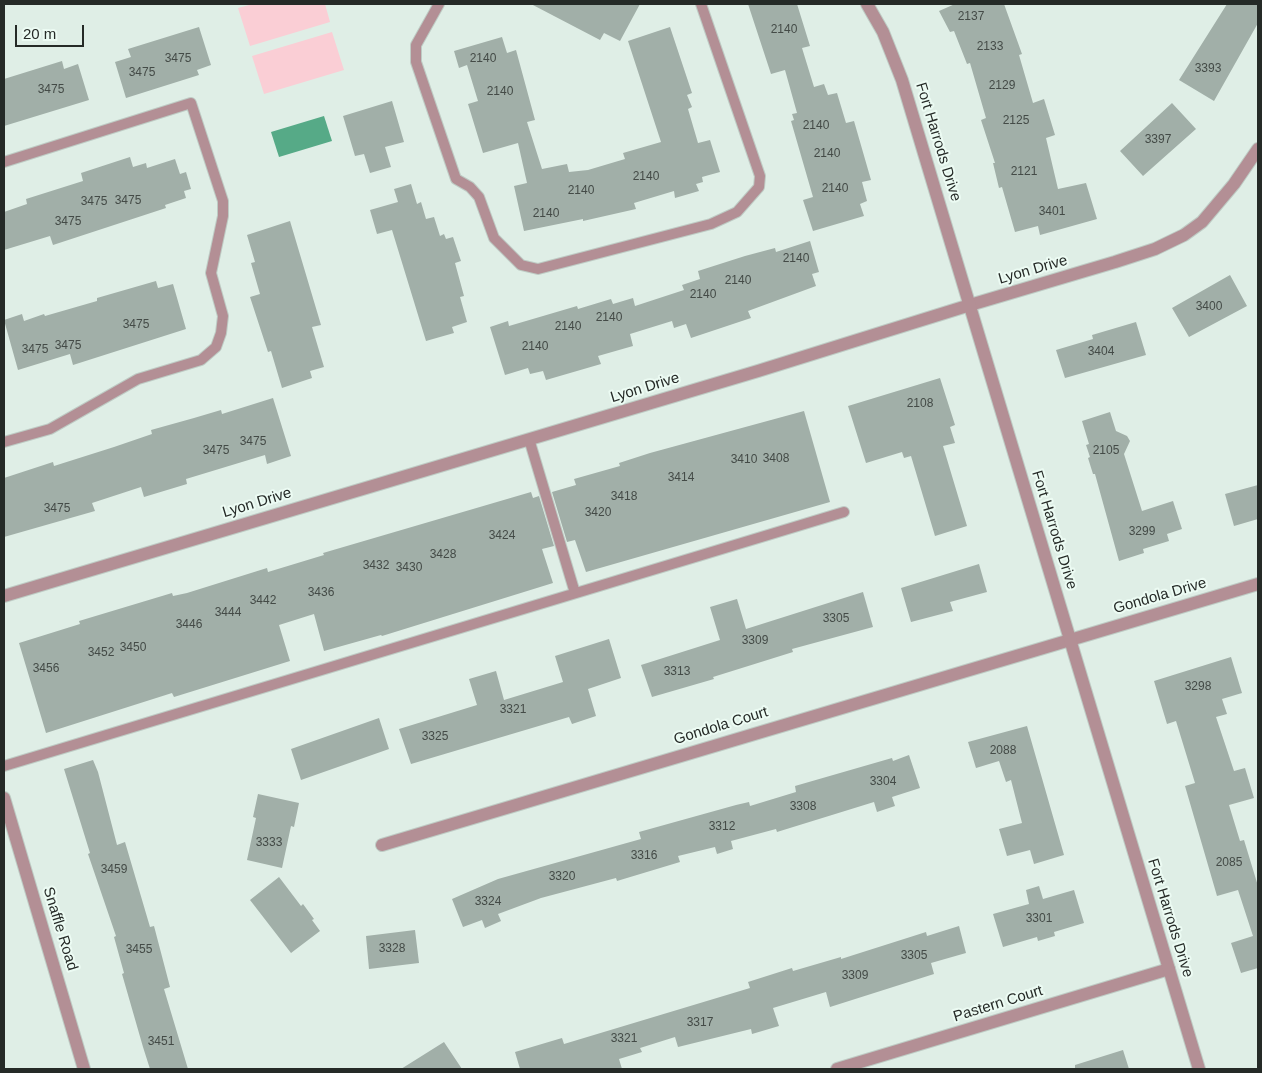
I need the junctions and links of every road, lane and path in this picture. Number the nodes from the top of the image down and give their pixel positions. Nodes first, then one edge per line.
1 (440, 4) edge
2 (701, 4) edge
3 (867, 4) edge
4 (1258, 149) edge
5 (4, 162) edge
6 (970, 305) junction
7 (529, 439) junction
8 (4, 442) edge
9 (844, 512) dead end
10 (1258, 584) edge
11 (576, 593) junction
12 (4, 596) edge
13 (1070, 639) junction
14 (4, 766) edge
15 (4, 798) edge
16 (382, 845) dead end
17 (1169, 969) junction
18 (84, 1069) edge
19 (837, 1069) edge
20 (1199, 1069) edge

1 - 2 lane
3 - 6 street, Fort Harrods Drive
4 - 6 street, Lyon Drive
5 - 8 lane
6 - 7 street, Lyon Drive
6 - 13 street, Fort Harrods Drive
7 - 11 lane
7 - 12 street, Lyon Drive
9 - 11 lane
10 - 13 street, Gondola Drive
11 - 14 lane
13 - 16 street, Gondola Court
13 - 17 street, Fort Harrods Drive
15 - 18 street, Snaffle Road
17 - 19 street, Pastern Court
17 - 20 street, Fort Harrods Drive

